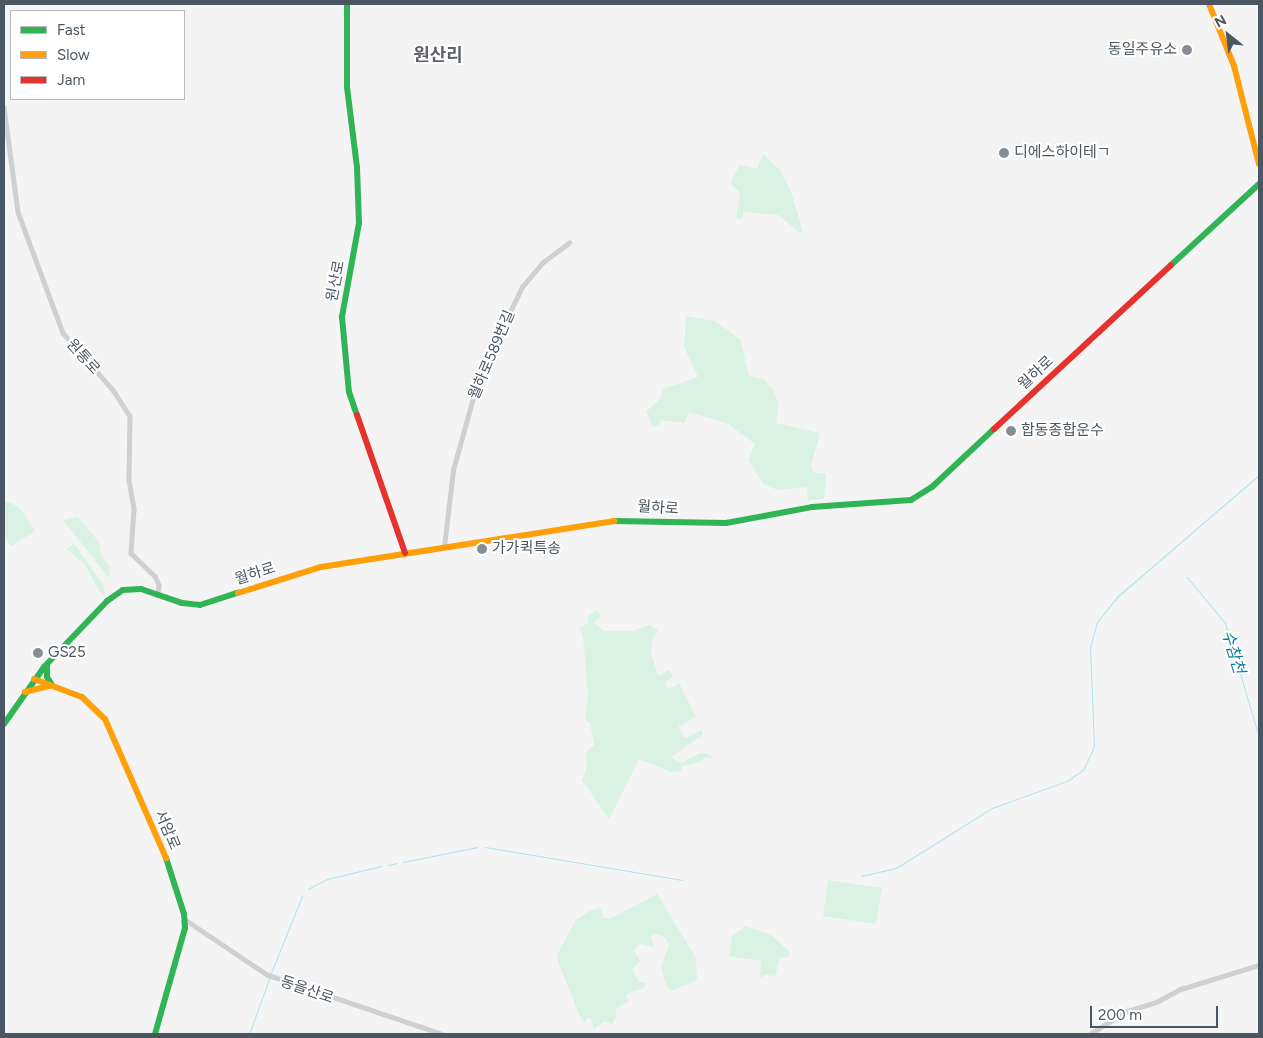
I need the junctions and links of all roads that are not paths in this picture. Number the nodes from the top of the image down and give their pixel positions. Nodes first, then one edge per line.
1 (346, 4) edge
2 (1209, 4) edge
3 (4, 107) edge
4 (1259, 164) edge
5 (1259, 184) edge
6 (569, 243) dead end
7 (444, 546) junction
8 (405, 553) junction
9 (158, 595) junction
10 (48, 662) junction
11 (34, 679) junction
12 (53, 686) junction
13 (24, 693) junction
14 (4, 724) edge
15 (186, 920) junction
16 (1259, 965) edge
17 (155, 1034) edge
18 (442, 1034) edge
19 (1090, 1034) edge

1 - 8 street, 원산로
2 - 4 street
3 - 9 street, 원통로
5 - 7 street, 월하로
6 - 7 street, 월하로589번길
7 - 8 street, 월하로
8 - 9 street, 월하로
9 - 10 street, 월하로
10 - 11 street, 월하로
10 - 12 street
11 - 12 street, 서암로
11 - 13 street, 월하로
12 - 13 street
12 - 15 street, 서암로
13 - 14 street, 월하로
15 - 17 street, 서암로
15 - 18 street, 동을산로
16 - 19 street

